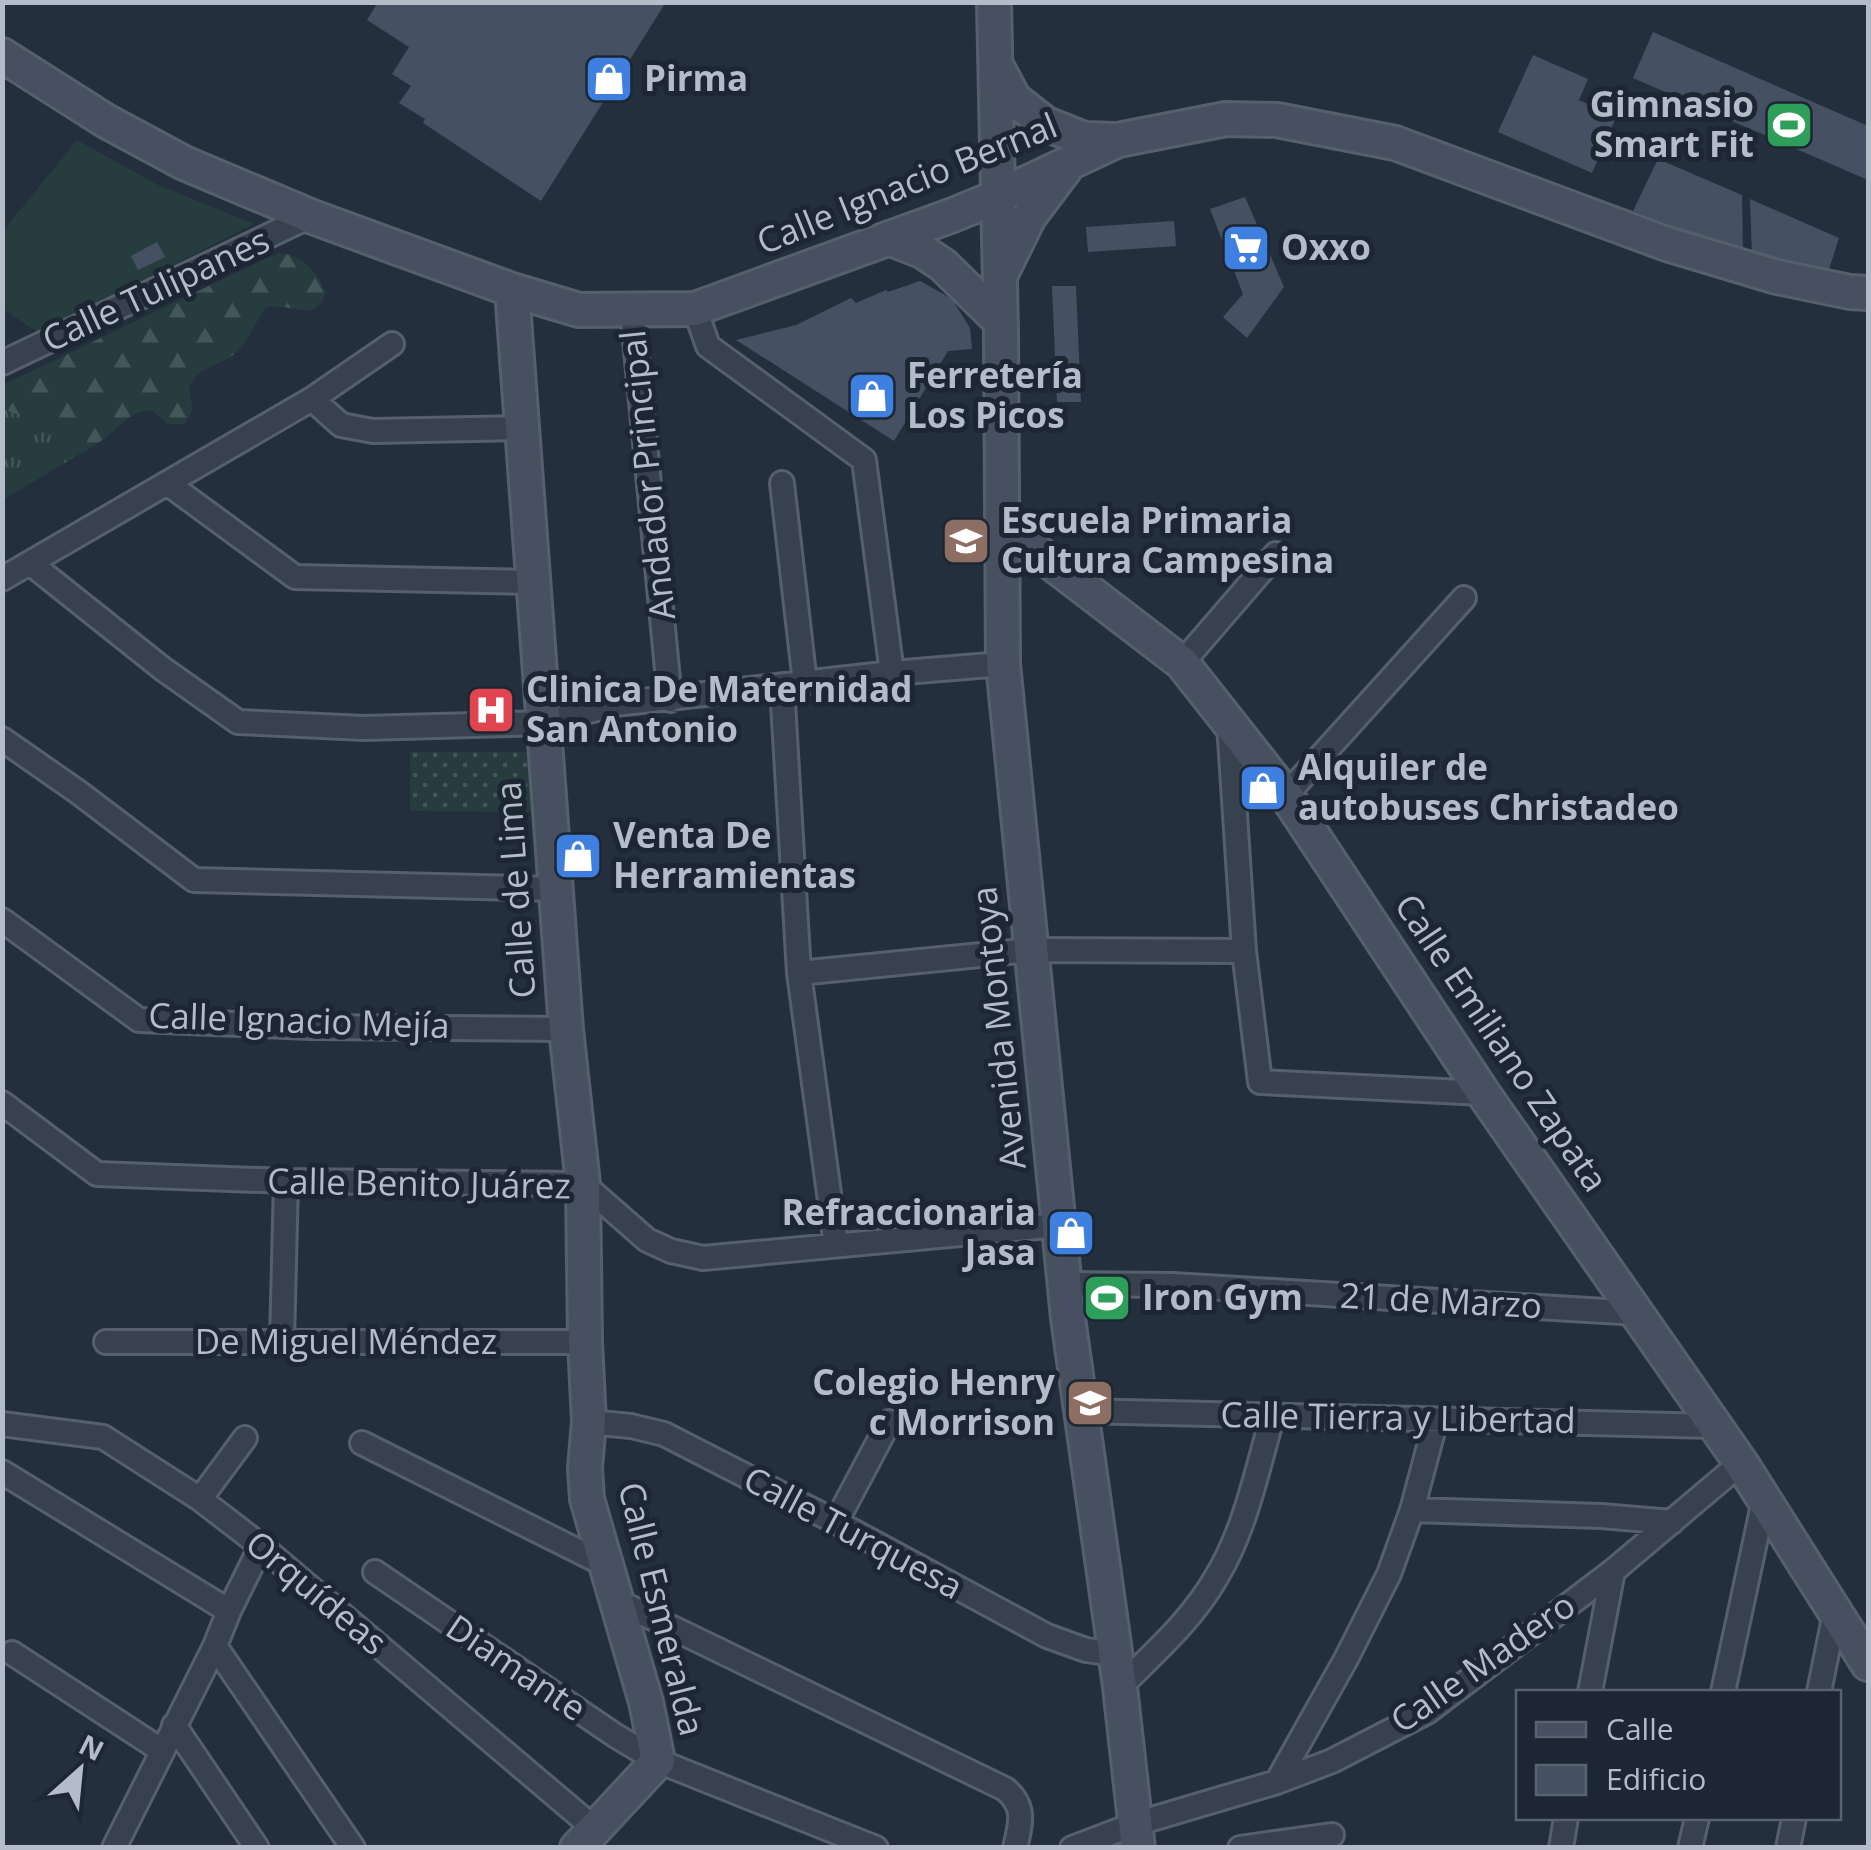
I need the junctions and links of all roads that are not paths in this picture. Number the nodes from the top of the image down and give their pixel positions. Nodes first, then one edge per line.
1 (994, 2) edge
2 (2, 56) edge
3 (996, 66) junction
4 (1118, 140) junction
5 (1069, 164) junction
6 (998, 197) junction
7 (310, 216) junction
8 (889, 238) junction
9 (1000, 276) junction
10 (512, 290) junction
11 (1868, 293) edge
12 (632, 309) junction
13 (695, 309) junction
14 (1000, 320) junction
15 (392, 344) dead end
16 (2, 363) edge
17 (312, 398) junction
18 (521, 428) junction
19 (167, 483) junction
20 (782, 483) dead end
21 (1002, 525) junction
22 (1276, 554) dead end
23 (30, 563) junction
24 (2, 579) edge
25 (535, 582) junction
26 (1464, 598) dead end
27 (1182, 663) junction
28 (1003, 664) junction
29 (892, 673) junction
30 (793, 685) junction
31 (670, 700) junction
32 (544, 723) junction
33 (1229, 724) junction
34 (2, 739) edge
35 (1286, 795) junction
36 (556, 888) junction
37 (2, 920) edge
38 (1032, 950) junction
39 (1244, 951) junction
40 (799, 974) junction
41 (566, 1029) junction
42 (1483, 1093) junction
43 (2, 1103) edge
44 (286, 1181) junction
45 (583, 1184) junction
46 (1058, 1225) junction
47 (836, 1245) junction
48 (1064, 1284) junction
49 (1638, 1313) junction
50 (106, 1342) dead end
51 (282, 1342) junction
52 (585, 1342) junction
53 (1081, 1411) junction
54 (1273, 1415) junction
55 (1436, 1420) junction
56 (589, 1422) junction
57 (889, 1422) dead end
58 (2, 1424) edge
59 (1716, 1426) junction
60 (245, 1438) dead end
61 (362, 1443) dead end
62 (1742, 1463) junction
63 (2, 1472) edge
64 (200, 1499) junction
65 (1764, 1500) junction
66 (1412, 1510) junction
67 (836, 1522) junction
68 (1672, 1522) junction
69 (261, 1546) junction
70 (606, 1565) junction
71 (1613, 1571) junction
72 (375, 1572) dead end
73 (617, 1600) junction
74 (228, 1611) junction
75 (1836, 1613) junction
76 (215, 1646) junction
77 (12, 1653) dead end
78 (1115, 1654) junction
79 (1868, 1664) edge
80 (1120, 1687) junction
81 (1590, 1690) edge
82 (1723, 1690) edge
83 (1819, 1690) edge
84 (174, 1725) junction
85 (161, 1750) junction
86 (658, 1761) junction
87 (1277, 1782) junction
88 (1566, 1820) edge
89 (1697, 1820) edge
90 (1794, 1820) edge
91 (1332, 1835) dead end
92 (1136, 1836) edge
93 (584, 1842) edge
94 (256, 1847) edge
95 (114, 1848) edge
96 (353, 1848) edge
97 (876, 1848) edge
98 (1015, 1848) edge
99 (1072, 1848) edge
100 (1240, 1848) edge
101 (1561, 1848) edge
102 (1690, 1848) edge
103 (1788, 1848) edge

1 - 3 main road, Avenida Montoya
2 - 7 main road, Calle Ignacio Bernal
3 - 4 main road
3 - 6 main road, Avenida Montoya
4 - 5 main road, Calle Ignacio Bernal
4 - 11 main road, Calle Ignacio Bernal
5 - 6 main road, Calle Ignacio Bernal
5 - 9 main road
6 - 8 main road, Calle Ignacio Bernal
6 - 9 main road, Avenida Montoya
7 - 10 main road, Calle Ignacio Bernal
7 - 16 street, Calle Tulipanes
8 - 13 main road, Calle Ignacio Bernal
8 - 14 main road
9 - 14 main road, Avenida Montoya
10 - 12 main road, Calle Ignacio Bernal
10 - 18 main road, Calle de Lima
12 - 13 main road, Calle Ignacio Bernal
12 - 31 street, Andador Principal
13 - 29 street
14 - 21 main road, Avenida Montoya
15 - 17 street
17 - 18 street
17 - 19 street
18 - 25 main road, Calle de Lima
19 - 23 street
19 - 25 street
20 - 30 street
21 - 27 main road, Calle Emiliano Zapata
21 - 28 main road, Avenida Montoya
22 - 27 street
23 - 24 street
23 - 32 street
25 - 32 main road, Calle de Lima
26 - 35 street
27 - 33 main road, Calle Emiliano Zapata
28 - 29 street
28 - 38 main road, Avenida Montoya
29 - 30 street
30 - 31 street
30 - 40 street
31 - 32 street
32 - 36 main road, Calle de Lima
33 - 35 main road, Calle Emiliano Zapata
33 - 39 street
34 - 36 street
35 - 42 main road, Calle Emiliano Zapata
36 - 41 main road, Calle de Lima
37 - 41 street, Calle Ignacio Mejía
38 - 39 street
38 - 40 street
38 - 46 main road, Avenida Montoya
39 - 42 street
40 - 47 street
41 - 45 main road, Calle de Lima
42 - 49 main road, Calle Emiliano Zapata
43 - 44 street, Calle Benito Juárez
44 - 45 street, Calle Benito Juárez
44 - 51 street
45 - 47 street, Calle Benito Juárez
45 - 52 main road, Calle Esmeralda
46 - 47 street, Calle Benito Juárez
46 - 48 main road, Avenida Montoya
48 - 49 street, 21 de Marzo
48 - 53 main road, Avenida Montoya
49 - 59 main road, Calle Emiliano Zapata
50 - 51 street, De Miguel Méndez
51 - 52 street, De Miguel Méndez
52 - 56 main road, Calle Esmeralda
53 - 54 street, Calle Tierra y Libertad
53 - 78 main road, Avenida Montoya
54 - 55 street, Calle Tierra y Libertad
54 - 80 street
55 - 59 street, Calle Tierra y Libertad
55 - 66 street
56 - 67 street, Calle Turquesa
56 - 70 main road, Calle Esmeralda
57 - 67 street
58 - 64 street, Orquídeas
59 - 62 main road, Calle Emiliano Zapata
60 - 64 street
61 - 70 street
62 - 65 main road, Calle Emiliano Zapata
62 - 68 street, Calle Madero
63 - 74 street
64 - 69 street, Orquídeas
65 - 75 main road, Calle Emiliano Zapata
65 - 82 street
66 - 68 street
66 - 87 street
67 - 78 street, Calle Turquesa
68 - 71 street, Calle Madero
69 - 74 street
69 - 93 street, Orquídeas
70 - 73 main road, Calle Esmeralda
71 - 81 street
71 - 87 street, Calle Madero
72 - 86 street, Diamante
73 - 86 main road, Calle Esmeralda
73 - 98 street
74 - 76 street
75 - 79 main road, Calle Emiliano Zapata
75 - 83 street
76 - 84 street
76 - 96 street
77 - 85 street
78 - 80 main road, Avenida Montoya
80 - 92 main road, Avenida Montoya
84 - 85 street
84 - 94 street
85 - 95 street
86 - 93 main road
86 - 97 street, Calle Esmeralda
87 - 92 street, Calle Madero
88 - 101 street
89 - 102 street
90 - 103 street
91 - 100 street
92 - 99 street

